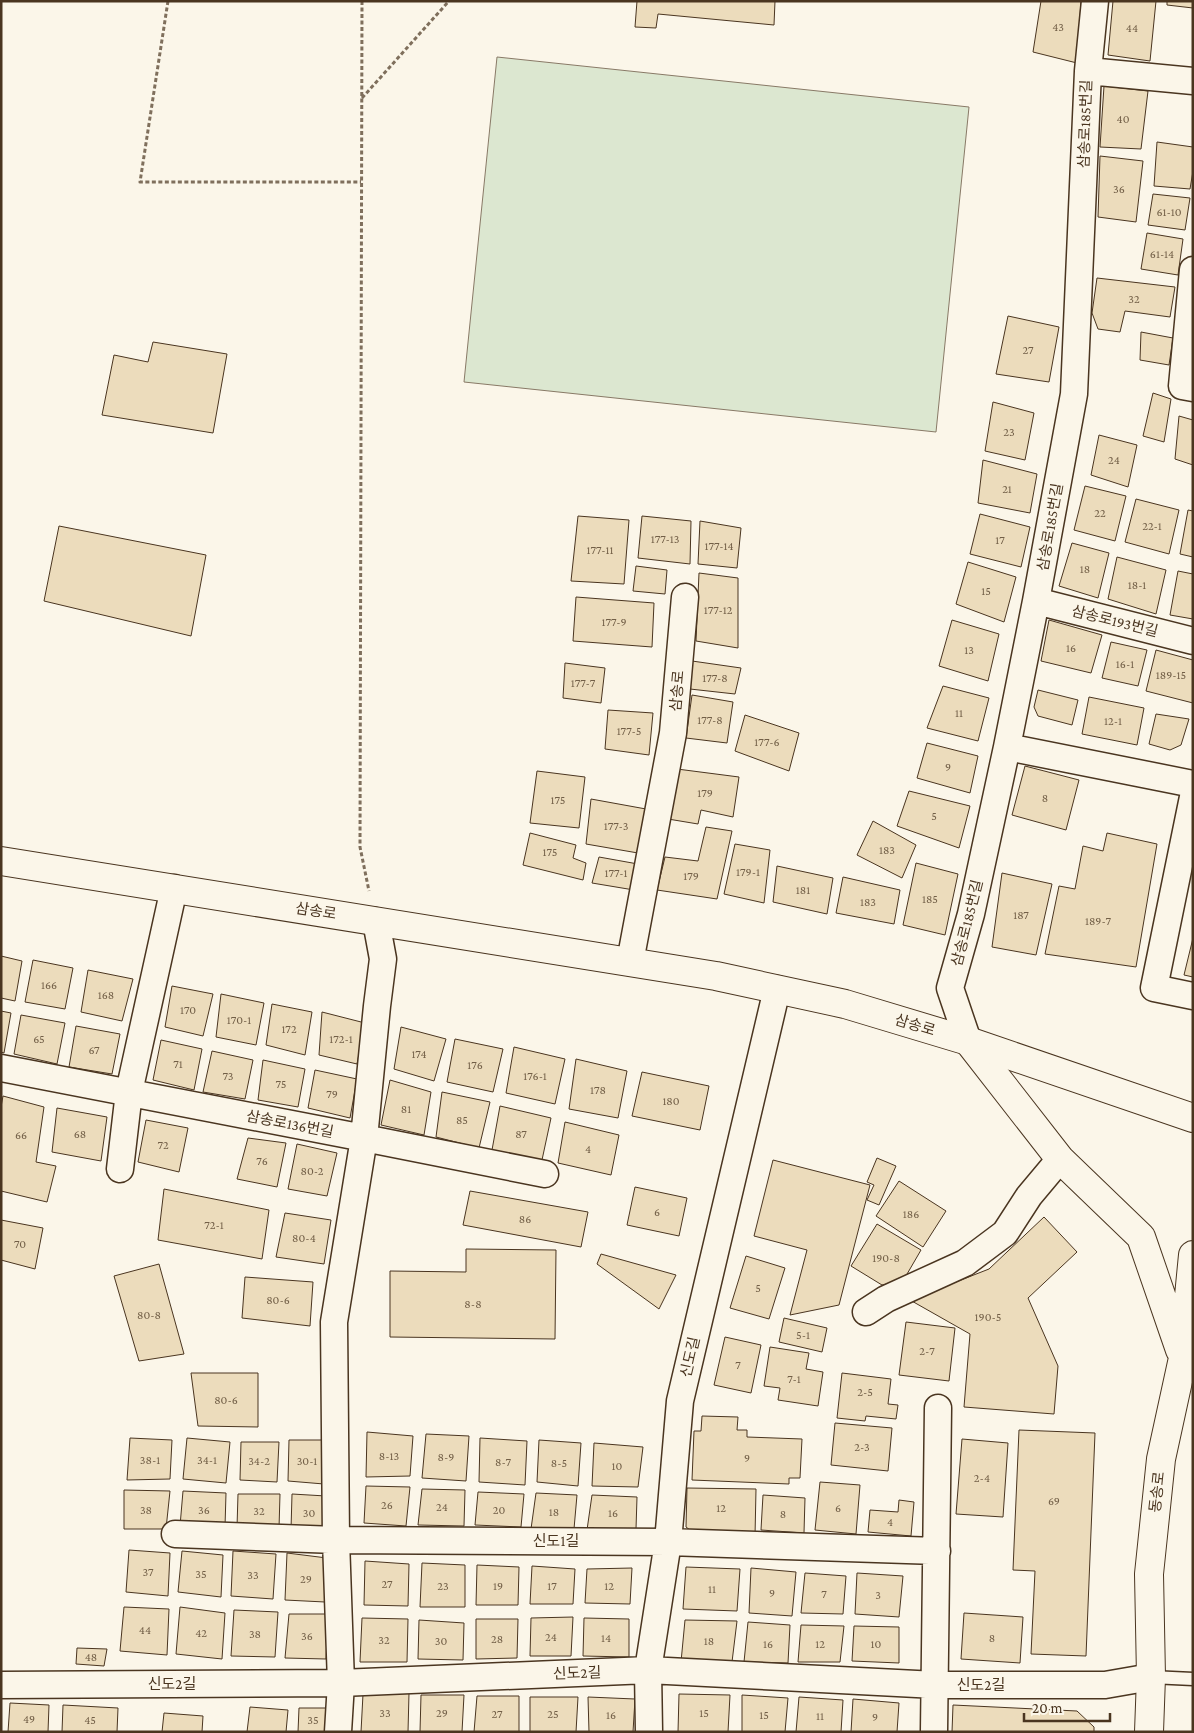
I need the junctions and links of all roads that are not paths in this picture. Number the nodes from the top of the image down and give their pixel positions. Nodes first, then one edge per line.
1 (1095, 1) edge
2 (1088, 72) junction
3 (1193, 81) edge
4 (1193, 270) edge
5 (1193, 388) edge
6 (685, 597) dead end
7 (1036, 601) junction
8 (1193, 641) edge
9 (1007, 747) junction
10 (1193, 784) edge
11 (1193, 797) edge
12 (1, 861) edge
13 (174, 888) junction
14 (376, 921) junction
15 (630, 962) junction
16 (777, 989) junction
17 (1193, 996) edge
18 (968, 1041) junction
19 (1, 1068) edge
20 (129, 1092) junction
21 (1193, 1118) edge
22 (364, 1138) junction
23 (1060, 1159) junction
24 (120, 1168) dead end
25 (545, 1174) dead end
26 (1193, 1254) edge
27 (866, 1312) dead end
28 (1188, 1353) edge
29 (938, 1408) dead end
30 (175, 1534) dead end
31 (336, 1540) junction
32 (668, 1542) junction
33 (937, 1551) junction
34 (648, 1670) junction
35 (1151, 1677) junction
36 (1193, 1679) edge
37 (341, 1682) junction
38 (936, 1685) junction
39 (1, 1686) edge
40 (338, 1732) edge
41 (649, 1732) edge
42 (934, 1732) edge
43 (1149, 1732) edge

1 - 2 street, 삼송로185번길
2 - 3 street
2 - 7 street, 삼송로185번길
4 - 5 street
6 - 15 street, 삼송로
7 - 8 street, 삼송로193번길
7 - 9 street, 삼송로185번길
9 - 10 street
9 - 18 street, 삼송로185번길
11 - 17 street
12 - 13 main road, 삼송로
13 - 14 main road, 삼송로
13 - 20 street
14 - 15 main road, 삼송로
14 - 22 street
15 - 16 main road, 삼송로
16 - 18 main road, 삼송로
16 - 32 street, 신도길
18 - 21 main road, 삼송로
18 - 23 main road
19 - 20 street, 삼송로136번길
20 - 22 street, 삼송로136번길
20 - 24 street
22 - 25 street, 삼송로136번길
22 - 31 street
23 - 27 street
23 - 28 main road
26 - 28 main road, 동송로
28 - 35 main road, 동송로
29 - 33 street
30 - 31 street, 신도1길
31 - 32 street, 신도1길
31 - 37 street
32 - 33 street, 신도1길
32 - 34 street, 신도길
33 - 38 street
34 - 37 street, 신도2길
34 - 38 street, 신도2길
34 - 41 street, 신도길
35 - 36 lane
35 - 38 street, 신도2길
35 - 43 main road, 동송로
37 - 39 street, 신도2길
37 - 40 street
38 - 42 street

